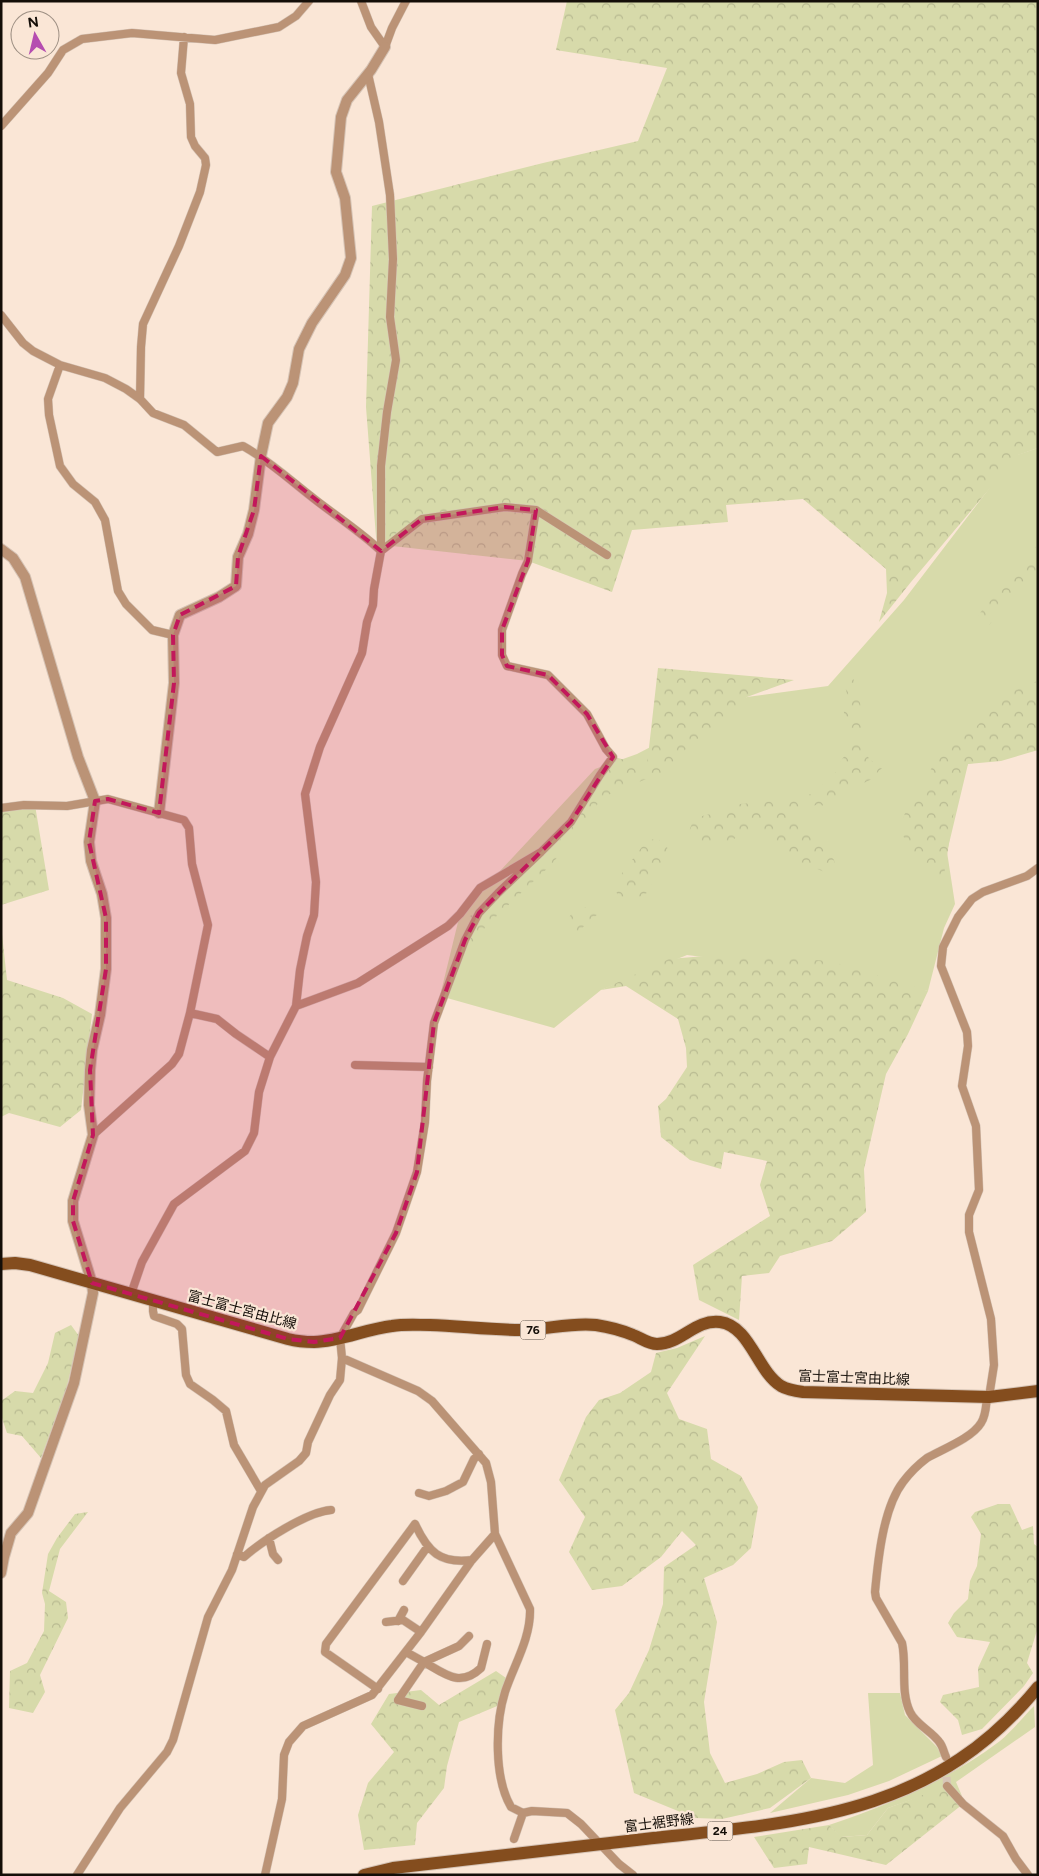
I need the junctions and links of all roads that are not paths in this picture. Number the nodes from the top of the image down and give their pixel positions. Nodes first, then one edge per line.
1 (309, 1) edge
2 (361, 1) edge
3 (406, 1) edge
4 (184, 38) junction
5 (385, 47) junction
6 (368, 74) junction
7 (1, 126) edge
8 (1, 316) edge
9 (60, 365) junction
10 (140, 399) junction
11 (261, 456) junction
12 (536, 510) junction
13 (1, 548) edge
14 (381, 551) junction
15 (607, 555) dead end
16 (173, 635) junction
17 (95, 801) junction
18 (1, 808) edge
19 (159, 812) junction
20 (541, 852) junction
21 (1038, 868) edge
22 (296, 1006) junction
23 (190, 1013) junction
24 (270, 1057) junction
25 (355, 1066) dead end
26 (429, 1067) junction
27 (93, 1135) junction
28 (1, 1264) edge
29 (92, 1283) junction
30 (131, 1294) junction
31 (154, 1301) junction
32 (340, 1338) junction
33 (342, 1358) junction
34 (1038, 1391) edge
35 (988, 1398) junction
36 (479, 1454) junction
37 (261, 1491) junction
38 (419, 1493) dead end
39 (331, 1510) dead end
40 (495, 1534) junction
41 (269, 1538) junction
42 (428, 1546) junction
43 (237, 1554) junction
44 (3, 1556) edge
45 (278, 1560) dead end
46 (472, 1560) junction
47 (1, 1573) edge
48 (403, 1581) dead end
49 (404, 1610) dead end
50 (398, 1621) junction
51 (386, 1622) dead end
52 (421, 1632) junction
53 (469, 1636) dead end
54 (487, 1644) dead end
55 (406, 1652) junction
56 (424, 1662) junction
57 (1038, 1687) edge
58 (378, 1689) junction
59 (422, 1706) dead end
60 (946, 1757) tunnel mouth
61 (947, 1786) tunnel mouth
62 (523, 1813) junction
63 (514, 1839) dead end
64 (600, 1845) junction
65 (629, 1874) edge
66 (77, 1875) edge
67 (265, 1875) edge
68 (364, 1875) edge
69 (1028, 1875) edge

1 - 4 street
2 - 5 street
3 - 5 street
4 - 7 street
4 - 10 street
5 - 6 street
6 - 11 street
6 - 14 street
8 - 9 street
9 - 10 street
9 - 16 street
10 - 11 street
11 - 14 street
11 - 16 street
12 - 14 street
12 - 15 street
12 - 20 street
13 - 17 street
14 - 22 street
16 - 19 street
17 - 18 street
17 - 19 street
17 - 27 street
19 - 23 street
20 - 22 street
20 - 26 street
21 - 35 street
22 - 24 street
23 - 24 street
23 - 27 street
24 - 30 street
25 - 26 street
26 - 32 street
27 - 29 street
28 - 29 main road, 富士富士宮由比線 / 76
29 - 30 main road, 富士富士宮由比線 / 76
29 - 44 street
30 - 31 main road, 富士富士宮由比線 / 76
31 - 32 main road, 富士富士宮由比線 / 76
31 - 37 street
32 - 33 street
32 - 35 main road, 富士富士宮由比線 / 76
33 - 36 street
33 - 37 street
34 - 35 main road, 富士富士宮由比線 / 76
35 - 60 street
36 - 38 street
36 - 40 street
37 - 43 street
39 - 41 street
40 - 46 street
40 - 62 street
41 - 43 street
41 - 45 street
42 - 46 street
42 - 48 street
42 - 58 street
43 - 66 street
44 - 47 street
46 - 52 street
49 - 50 street
50 - 51 street
50 - 52 street
52 - 55 street
53 - 56 street
54 - 56 street
55 - 56 street
55 - 58 street
56 - 59 street
57 - 64 main road, 富士裾野線 / 24
58 - 67 street
61 - 69 street
62 - 63 street
62 - 64 street
64 - 65 street
64 - 68 main road, 富士裾野線 / 24

